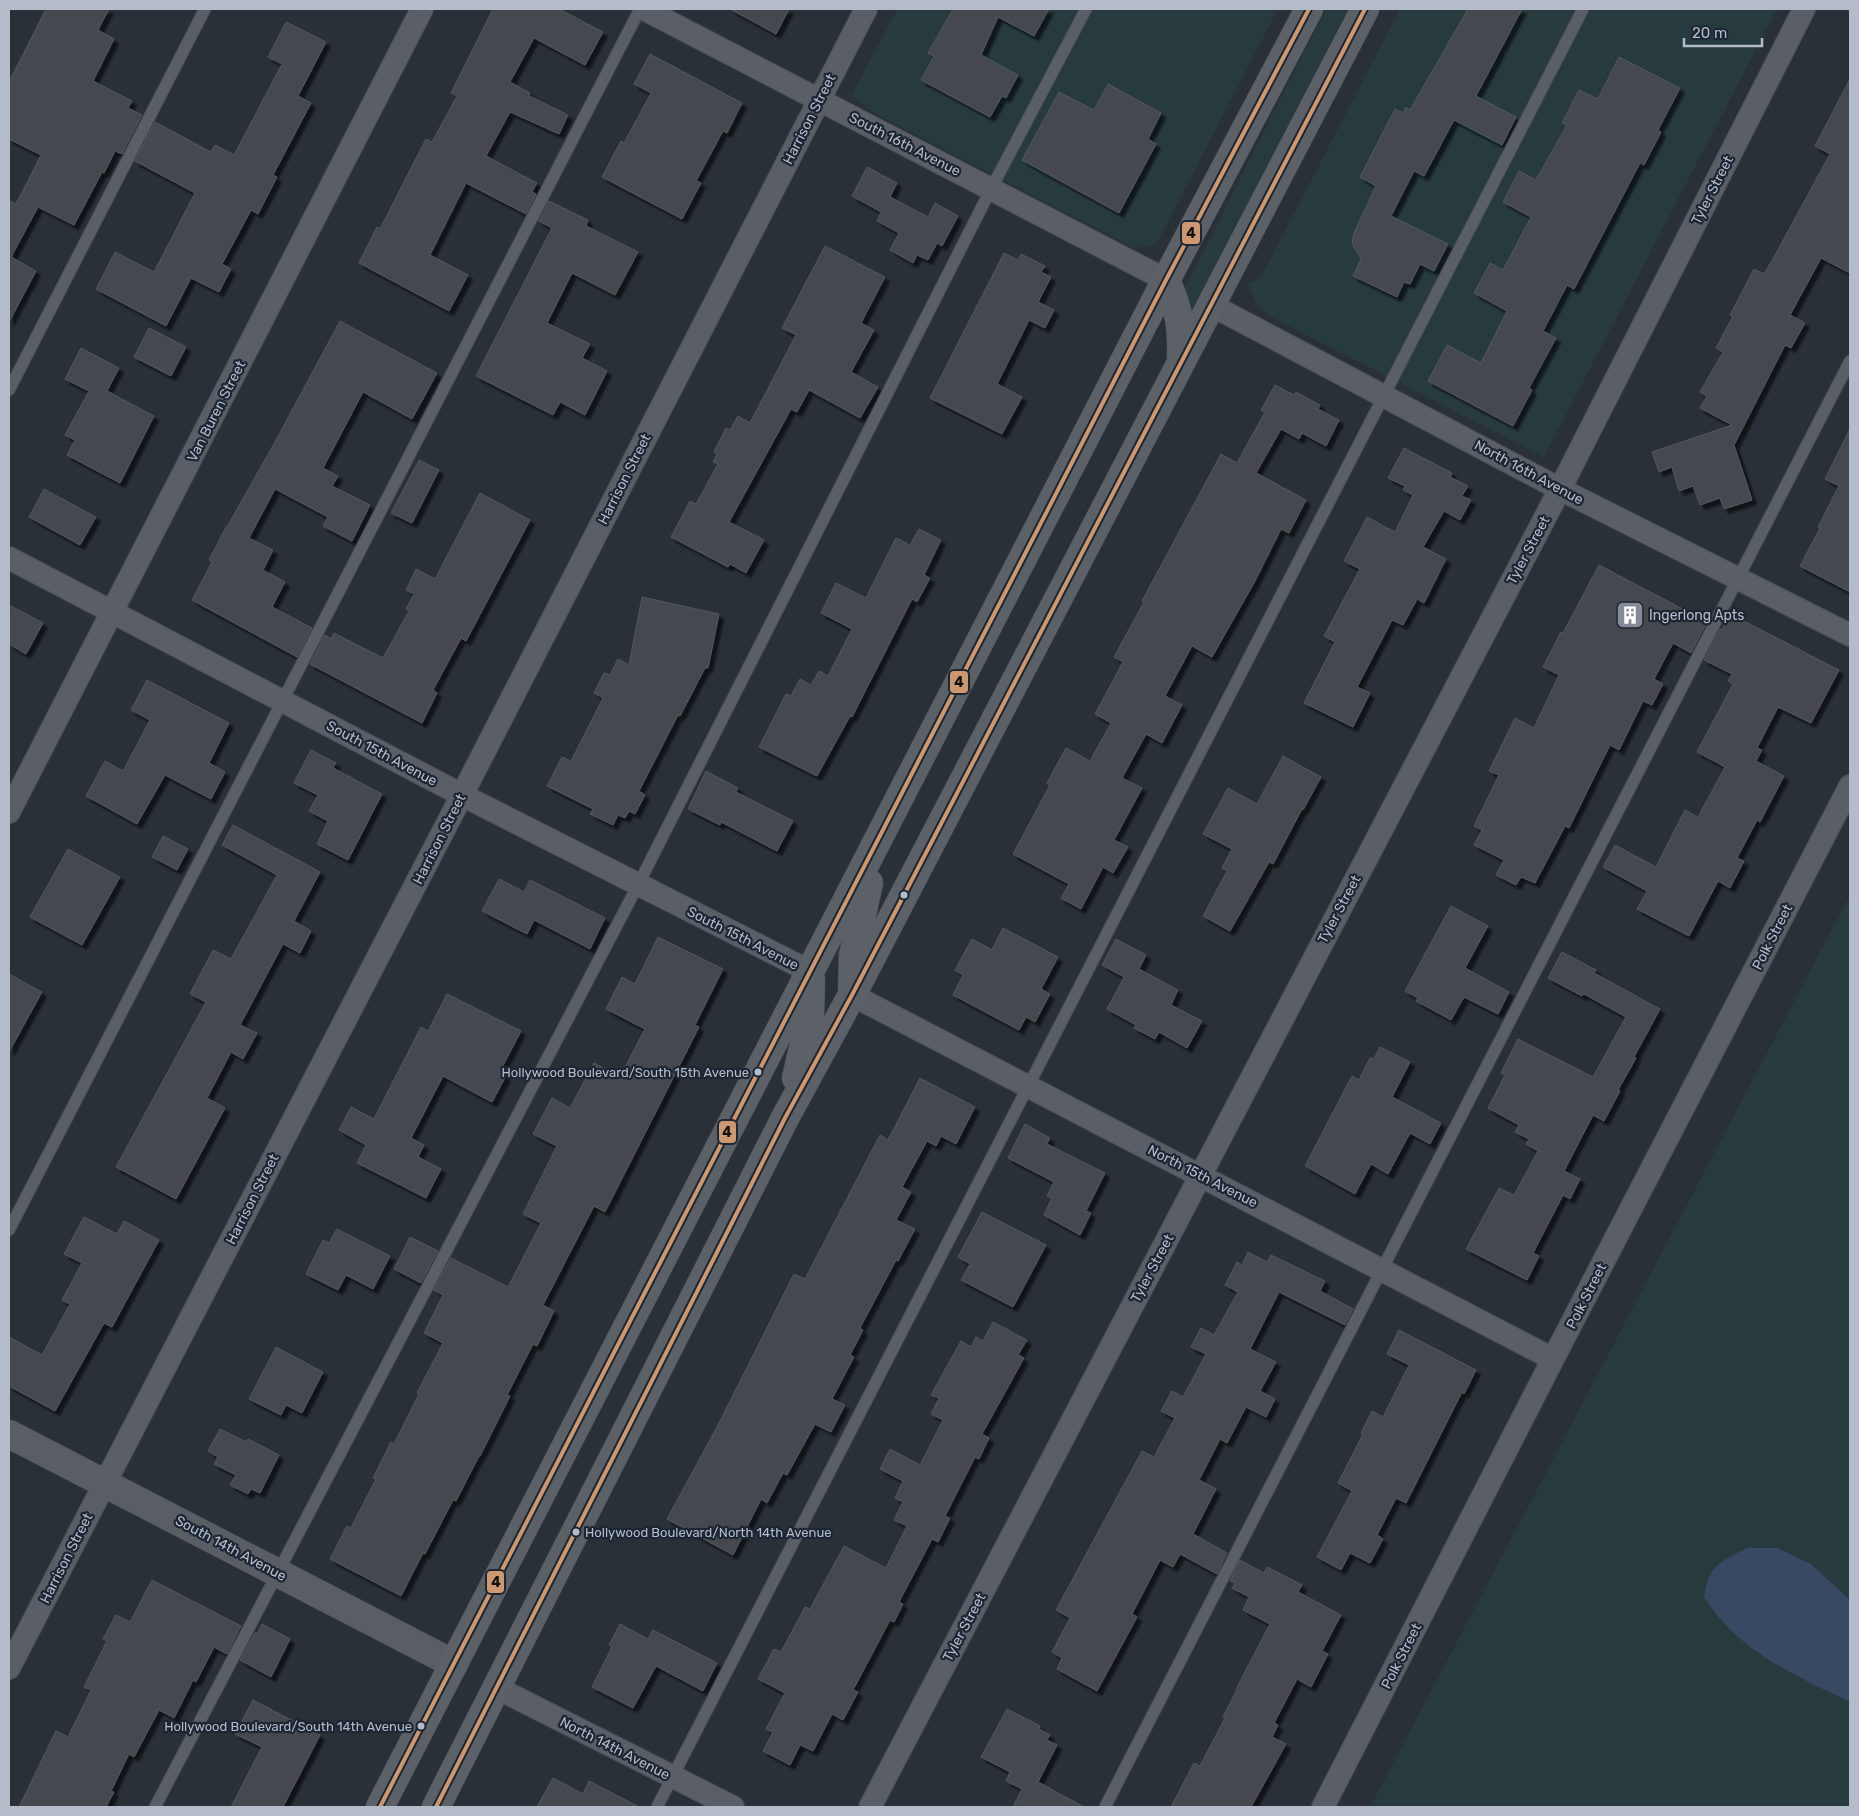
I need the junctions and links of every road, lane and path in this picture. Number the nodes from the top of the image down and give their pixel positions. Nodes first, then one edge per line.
1 (205, 9) edge
2 (422, 9) edge
3 (640, 9) edge
4 (644, 9) edge
5 (866, 9) edge
6 (1086, 9) edge
7 (1309, 9) edge
8 (1365, 9) edge
9 (1583, 9) edge
10 (1804, 9) edge
11 (819, 100) junction
12 (992, 189) junction
13 (1166, 280) junction
14 (1211, 305) junction
15 (1850, 361) edge
16 (1180, 365) junction
17 (9, 390) edge
18 (1384, 396) junction
19 (1560, 489) junction
20 (9, 558) edge
21 (1738, 578) junction
22 (112, 612) junction
23 (1850, 634) edge
24 (283, 701) junction
25 (1850, 786) edge
26 (462, 795) junction
27 (9, 812) edge
28 (880, 838) junction
29 (638, 885) junction
30 (811, 972) junction
31 (852, 995) junction
32 (1029, 1086) junction
33 (785, 1118) junction
34 (1200, 1174) junction
35 (9, 1230) edge
36 (1382, 1269) junction
37 (1553, 1359) junction
38 (9, 1434) edge
39 (105, 1482) junction
40 (277, 1572) junction
41 (454, 1664) junction
42 (9, 1668) edge
43 (497, 1688) junction
44 (673, 1777) junction
45 (155, 1807) edge
46 (380, 1807) edge
47 (436, 1807) edge
48 (658, 1807) edge
49 (733, 1807) edge
50 (870, 1807) edge
51 (1104, 1807) edge
52 (1323, 1807) edge

1 - 17 lane
2 - 22 street, Van Buren Street
3 - 24 lane
4 - 11 street, South 16th Avenue
5 - 11 street, Harrison Street
6 - 12 lane
7 - 13 main road
8 - 14 main road
9 - 18 lane
10 - 19 street, Tyler Street
11 - 12 street, South 16th Avenue
11 - 26 street, Harrison Street
12 - 13 street, South 16th Avenue
12 - 29 lane
13 - 16 main road
13 - 28 main road
14 - 16 main road
14 - 18 street, North 16th Avenue
15 - 21 lane
16 - 31 main road
18 - 19 street, North 16th Avenue
18 - 32 lane
19 - 21 street, North 16th Avenue
19 - 34 street, Tyler Street
20 - 22 street, South 15th Avenue
21 - 23 street, North 16th Avenue
21 - 36 lane
22 - 24 street, South 15th Avenue
22 - 27 street, Van Buren Street
24 - 26 street, South 15th Avenue
24 - 35 lane
25 - 37 street, Polk Street
26 - 29 street, South 15th Avenue
26 - 39 street, Harrison Street
28 - 30 main road
28 - 31 main road
29 - 30 street, South 15th Avenue
29 - 40 lane
30 - 33 main road
30 - 41 main road
31 - 32 street, North 15th Avenue
31 - 33 main road
32 - 34 street, North 15th Avenue
32 - 44 lane
33 - 43 main road
34 - 36 street, North 15th Avenue
34 - 50 street, Tyler Street
36 - 37 street, North 15th Avenue
36 - 51 lane
37 - 52 street, Polk Street
38 - 39 street, South 14th Avenue
39 - 40 street, South 14th Avenue
39 - 42 street, Harrison Street
40 - 41 street, South 14th Avenue
40 - 45 lane
41 - 46 main road
43 - 44 street, North 14th Avenue
43 - 47 main road
44 - 48 lane
44 - 49 street, North 14th Avenue

